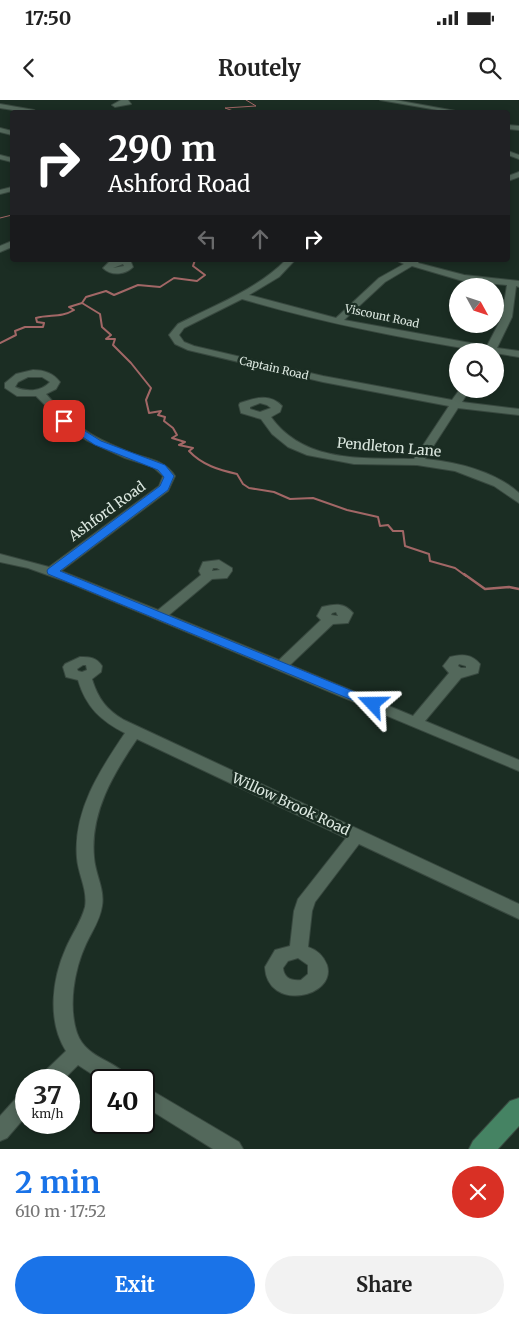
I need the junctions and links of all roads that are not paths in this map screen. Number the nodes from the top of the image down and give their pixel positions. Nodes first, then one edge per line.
1 (383, 100) edge
2 (516, 100) edge
3 (519, 103) edge
4 (0, 106) edge
5 (425, 106) junction
6 (23, 110) edge
7 (437, 110) edge
8 (447, 110) edge
9 (288, 262) edge
10 (415, 262) edge
11 (516, 284) edge
12 (242, 296) junction
13 (339, 320) junction
14 (455, 343) edge
15 (494, 343) edge
16 (504, 352) edge
17 (519, 354) edge
18 (39, 393) dead end
19 (459, 398) edge
20 (455, 404) junction
21 (519, 412) edge
22 (264, 415) dead end
23 (417, 462) junction
24 (519, 499) edge
25 (0, 558) edge
26 (52, 571) junction
27 (209, 575) dead end
28 (160, 616) junction
29 (329, 620) dead end
30 (281, 666) junction
31 (457, 672) dead end
32 (84, 677) dead end
33 (416, 722) junction
34 (134, 731) junction
35 (519, 766) edge
36 (357, 835) junction
37 (519, 912) edge
38 (298, 951) dead end
39 (77, 1052) junction
40 (60, 1069) edge
41 (102, 1069) edge
42 (155, 1102) edge
43 (519, 1109) edge
44 (15, 1114) edge
45 (0, 1131) edge
46 (232, 1149) edge
47 (482, 1149) edge

1 - 5 street
2 - 3 street
4 - 6 street
5 - 7 street
5 - 8 street
9 - 12 street, Captain Road
10 - 11 street
10 - 13 street
11 - 15 street
12 - 13 street, Viscount Road
12 - 20 street, Captain Road
13 - 14 street, Viscount Road
16 - 17 street, Viscount Road
18 - 26 street, Ashford Road
19 - 20 street
20 - 21 street, Captain Road
20 - 23 street
22 - 23 street, Pendleton Lane
23 - 24 street, Pendleton Lane
25 - 26 street
26 - 28 street
27 - 28 street
28 - 30 street
29 - 30 street
30 - 33 street
31 - 33 street
32 - 34 street, Willow Brook Road
33 - 35 street
34 - 36 street, Willow Brook Road
34 - 39 street
36 - 37 street, Willow Brook Road
36 - 38 street
39 - 40 street
39 - 41 street
42 - 46 street
43 - 47 main road
44 - 45 street

